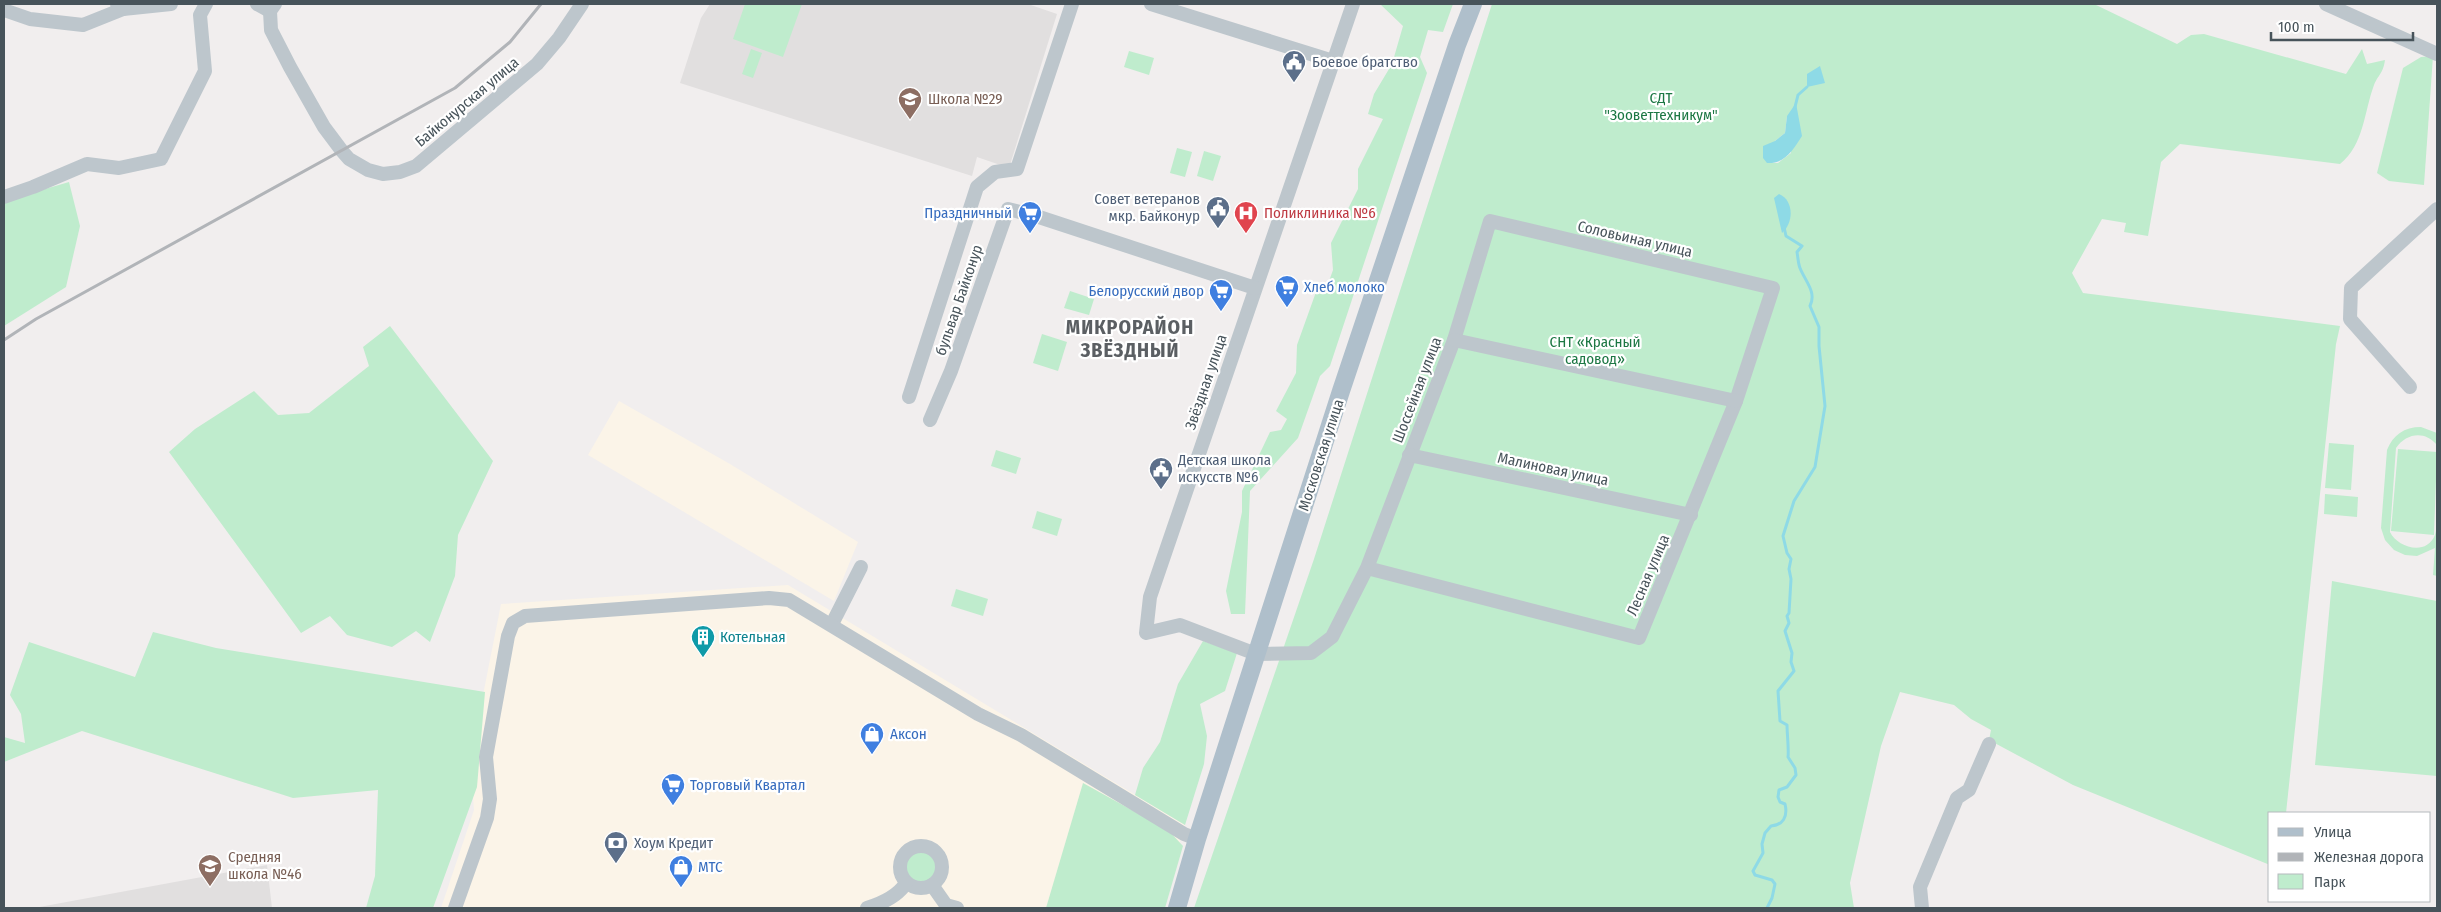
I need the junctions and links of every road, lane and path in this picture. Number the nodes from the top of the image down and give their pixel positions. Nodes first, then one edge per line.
1 (171, 4) edge
2 (206, 4) edge
3 (582, 4) edge
4 (1072, 4) edge
5 (1151, 4) edge
6 (1353, 4) edge
7 (1473, 4) edge
8 (2326, 4) edge
9 (120, 6) edge
10 (267, 6) edge
11 (4, 10) edge
12 (2437, 54) edge
13 (1333, 61) junction
14 (4, 197) edge
15 (2437, 209) edge
16 (1490, 221) joint
17 (1255, 288) junction
18 (1773, 288) joint
19 (1454, 340) junction
20 (2410, 388) dead end
21 (909, 398) dead end
22 (1736, 401) junction
23 (930, 420) dead end
24 (1409, 455) junction
25 (1691, 515) junction
26 (861, 567) dead end
27 (1367, 568) junction
28 (832, 624) junction
29 (1256, 654) junction
30 (1990, 744) dead end
31 (1197, 839) junction
32 (906, 883) junction
33 (932, 885) junction
34 (455, 908) edge
35 (868, 908) edge
36 (957, 908) edge
37 (1177, 908) edge
38 (1922, 908) edge

1 - 9 street
2 - 14 street
3 - 10 street, Байконурская улица
4 - 21 street
5 - 13 street
6 - 13 street, Звёздная улица
7 - 29 main road, Московская улица
8 - 12 street
9 - 11 street
13 - 17 street, Звёздная улица
15 - 20 street
16 - 18 street, Соловьиная улица
16 - 19 street, Шоссейная улица
17 - 23 street, бульвар Байконур
17 - 29 street, Звёздная улица
18 - 22 street, Лесная улица
19 - 22 street
19 - 24 street, Шоссейная улица
22 - 25 street, Лесная улица
24 - 25 street, Малиновая улица
24 - 27 street, Шоссейная улица
25 - 27 street, Лесная улица
26 - 28 street
27 - 29 street, Шоссейная улица
28 - 31 street
28 - 34 street
29 - 31 main road, Московская улица
30 - 38 street
31 - 37 main road, Московская улица
32 - 33 street
32 - 33 street
32 - 35 street
33 - 36 street

